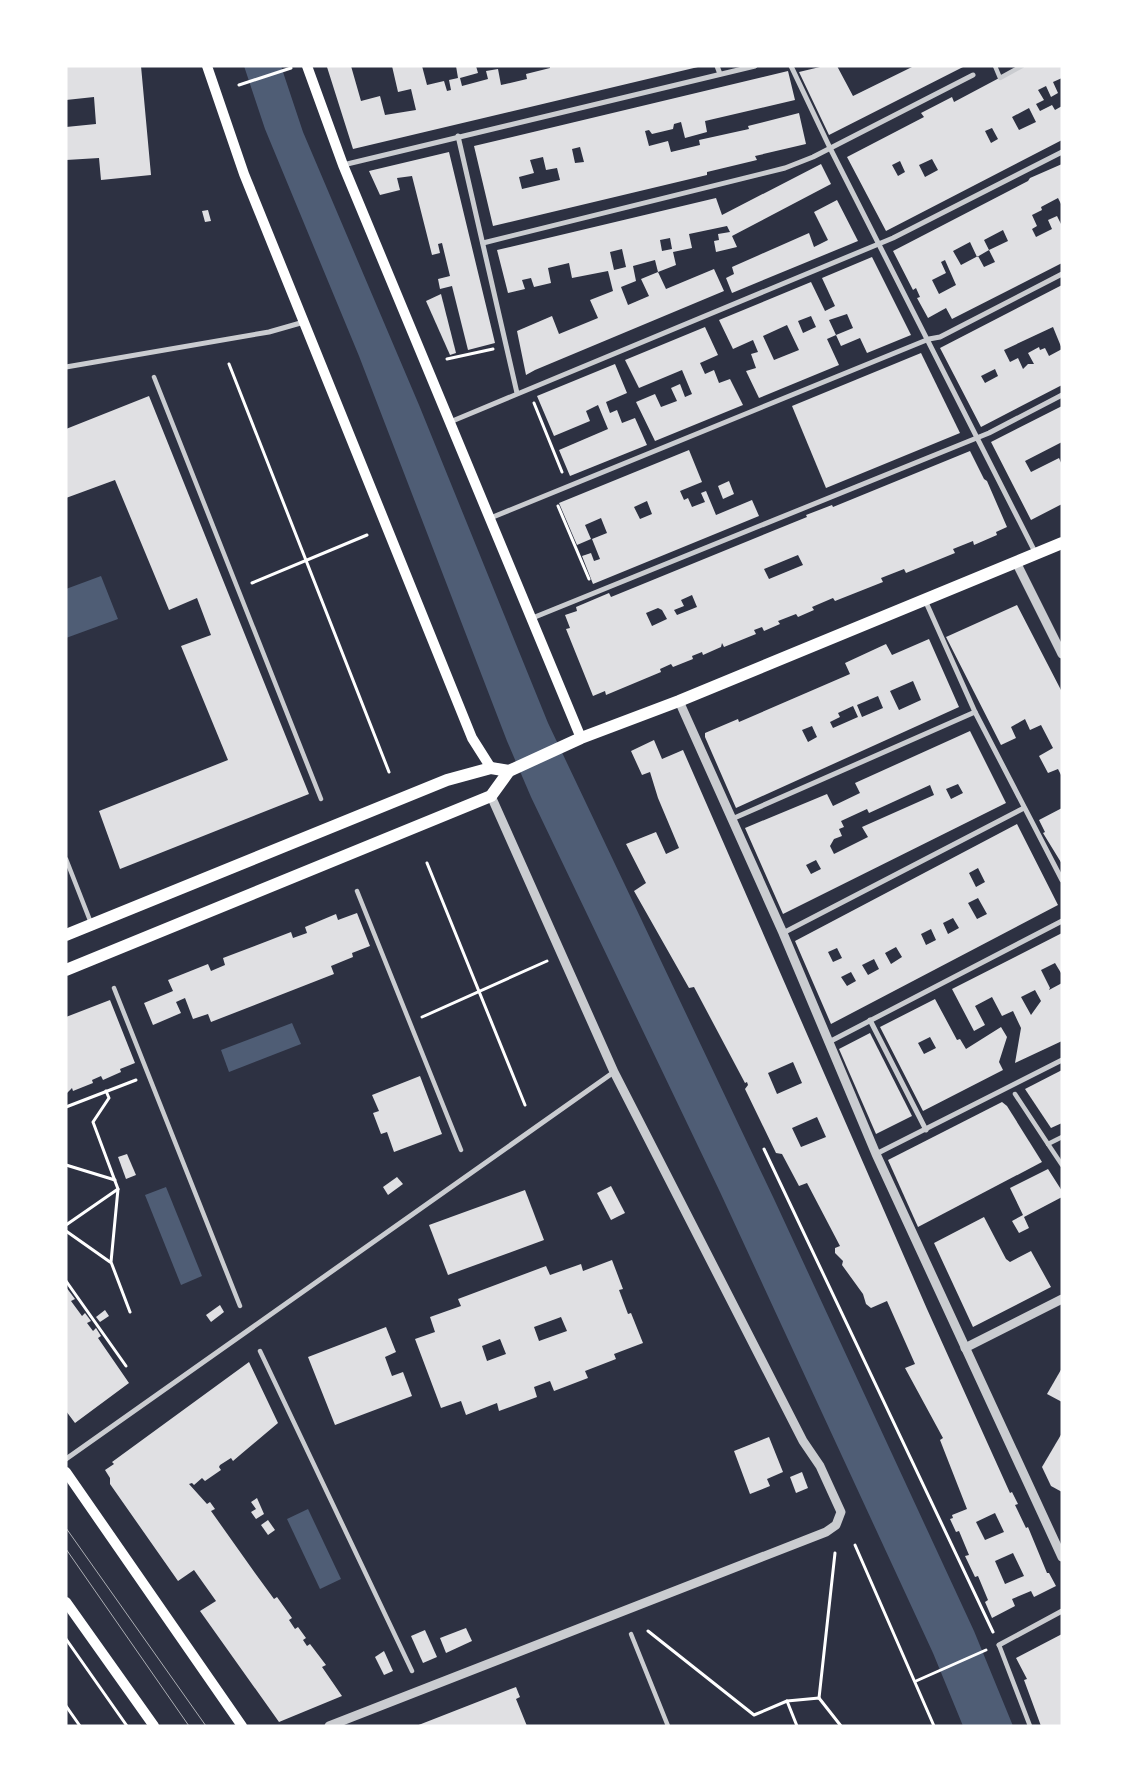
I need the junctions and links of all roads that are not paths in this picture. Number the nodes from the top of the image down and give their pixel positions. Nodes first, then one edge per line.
1 (207, 66) edge
2 (307, 66) edge
3 (718, 66) edge
4 (755, 66) edge
5 (791, 66) edge
6 (995, 66) edge
7 (1022, 66) edge
8 (720, 74) junction
9 (973, 75) dead end
10 (458, 136) junction
11 (830, 148) junction
12 (1062, 152) edge
13 (343, 165) junction
14 (483, 243) junction
15 (879, 243) junction
16 (1062, 274) edge
17 (304, 322) junction
18 (929, 339) junction
19 (66, 366) edge
20 (154, 377) dead end
21 (517, 393) junction
22 (1062, 395) edge
23 (450, 422) junction
24 (976, 438) junction
25 (488, 519) junction
26 (1062, 543) edge
27 (1036, 554) junction
28 (1016, 562) junction
29 (924, 599) junction
30 (530, 619) junction
31 (1062, 654) edge
32 (679, 701) junction
33 (975, 712) junction
34 (581, 738) junction
35 (490, 768) junction
36 (512, 769) junction
37 (491, 796) junction
38 (321, 799) dead end
39 (1024, 808) junction
40 (732, 819) junction
41 (66, 859) edge
42 (1062, 880) edge
43 (357, 891) dead end
44 (1062, 920) edge
45 (92, 924) junction
46 (783, 933) junction
47 (66, 935) edge
48 (66, 970) edge
49 (114, 988) dead end
50 (870, 1020) junction
51 (828, 1042) junction
52 (1062, 1060) edge
53 (614, 1072) junction
54 (1015, 1094) dead end
55 (926, 1130) junction
56 (1062, 1137) edge
57 (1048, 1144) junction
58 (461, 1150) dead end
59 (876, 1154) junction
60 (1062, 1165) edge
61 (1062, 1299) edge
62 (240, 1306) dead end
63 (965, 1348) junction
64 (260, 1350) dead end
65 (66, 1459) edge
66 (66, 1472) edge
67 (1062, 1557) edge
68 (66, 1602) edge
69 (1062, 1611) edge
70 (631, 1634) dead end
71 (999, 1645) joint
72 (412, 1671) dead end
73 (154, 1726) edge
74 (242, 1726) edge
75 (329, 1726) edge
76 (668, 1726) edge
77 (1030, 1726) edge

1 - 17 main road
2 - 13 main road
3 - 8 street
4 - 8 street
5 - 11 street
6 - 7 street
8 - 10 street
9 - 11 street
10 - 13 street
10 - 14 street
11 - 14 street
11 - 15 street
12 - 15 street
13 - 23 main road
14 - 21 street
15 - 18 street
15 - 21 street
16 - 18 street
17 - 19 street
17 - 35 main road
18 - 24 street
18 - 25 street
20 - 38 street
21 - 23 street
22 - 24 street
23 - 25 main road
24 - 27 street
24 - 30 street
25 - 30 main road
26 - 27 main road
27 - 28 main road
28 - 29 main road
28 - 31 street
29 - 32 main road
29 - 33 street
30 - 34 main road
32 - 34 main road
32 - 40 street
33 - 39 street
33 - 40 street
34 - 36 main road
35 - 36 main road
35 - 45 main road
36 - 37 main road
37 - 48 main road
37 - 53 street
39 - 42 street
39 - 46 street
40 - 46 street
41 - 45 street
43 - 58 street
44 - 50 street
45 - 47 main road
46 - 51 street
49 - 62 street
50 - 51 street
50 - 55 street
51 - 59 street
52 - 55 street
53 - 65 street
53 - 75 street
54 - 57 street
55 - 59 street
56 - 57 street
57 - 60 street
59 - 63 street
61 - 63 street
63 - 67 street
64 - 72 street
66 - 74 main road
68 - 73 main road
69 - 71 street
70 - 76 street
71 - 77 street

